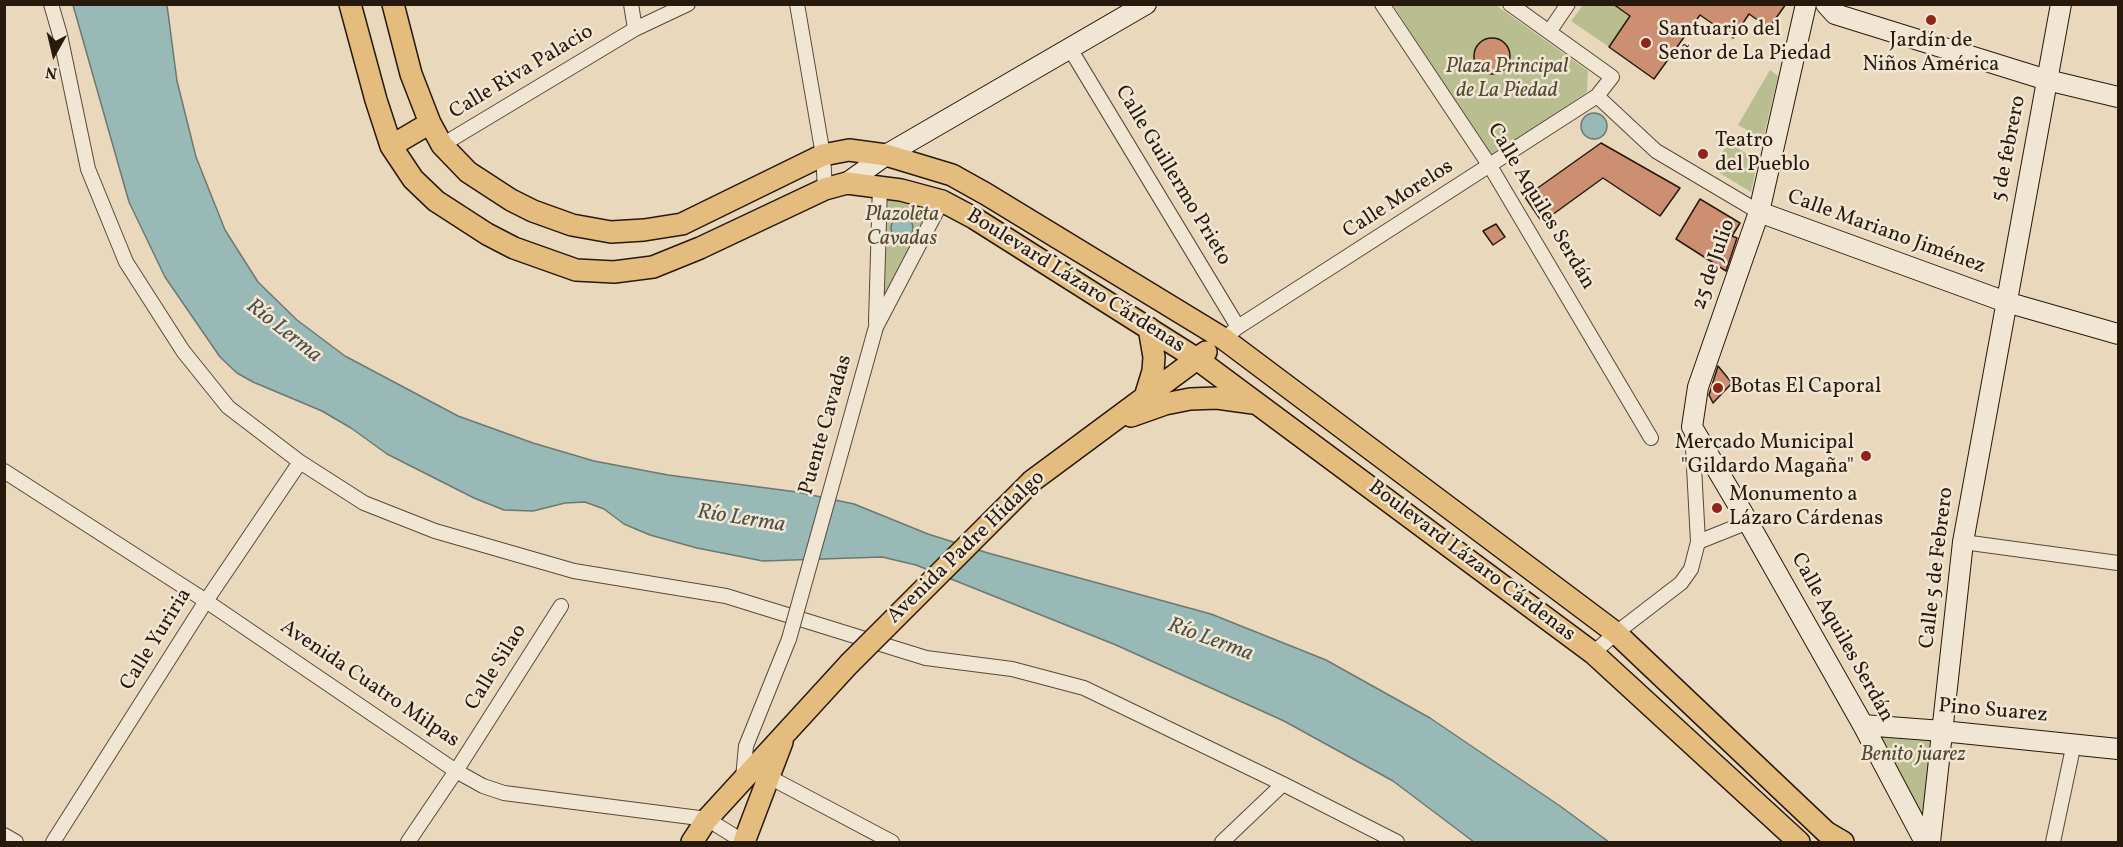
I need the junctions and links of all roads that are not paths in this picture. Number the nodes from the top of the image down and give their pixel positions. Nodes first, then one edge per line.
1 (51, 4) edge
2 (350, 4) edge
3 (393, 4) edge
4 (631, 4) edge
5 (688, 4) edge
6 (797, 4) edge
7 (1146, 4) edge
8 (1382, 4) edge
9 (1510, 4) edge
10 (1568, 4) edge
11 (1806, 4) edge
12 (1826, 4) edge
13 (2061, 4) edge
14 (635, 29) junction
15 (1550, 32) junction
16 (1069, 47) junction
17 (2047, 80) junction
18 (1598, 96) junction
19 (2118, 97) edge
20 (430, 123) junction
21 (392, 146) junction
22 (442, 146) junction
23 (823, 155) junction
24 (886, 155) junction
25 (1490, 166) junction
26 (847, 183) junction
27 (880, 186) junction
28 (825, 189) junction
29 (942, 201) junction
30 (1759, 212) junction
31 (2006, 302) junction
32 (876, 327) junction
33 (1149, 328) junction
34 (1231, 333) junction
35 (2118, 334) edge
36 (1197, 359) junction
37 (1145, 397) junction
38 (1257, 403) junction
39 (1108, 425) junction
40 (1692, 427) junction
41 (1650, 438) dead end
42 (300, 462) junction
43 (4, 471) edge
44 (1748, 522) junction
45 (1698, 542) junction
46 (1963, 542) junction
47 (2118, 563) edge
48 (206, 601) junction
49 (561, 606) dead end
50 (1616, 633) junction
51 (1593, 653) junction
52 (1863, 725) junction
53 (1942, 731) junction
54 (786, 733) junction
55 (2074, 743) junction
56 (2118, 749) edge
57 (456, 771) junction
58 (769, 777) junction
59 (742, 779) junction
60 (1283, 784) junction
61 (707, 819) junction
62 (4, 835) edge
63 (16, 843) edge
64 (53, 843) edge
65 (408, 843) edge
66 (693, 843) edge
67 (744, 843) edge
68 (892, 843) edge
69 (1222, 843) edge
70 (1397, 843) edge
71 (1799, 843) edge
72 (1843, 843) edge
73 (1925, 843) edge
74 (1930, 843) edge
75 (2053, 843) edge

1 - 42 street
2 - 21 main road, Boulevard Lázaro Cárdenas
3 - 20 main road, Boulevard Lázaro Cárdenas
4 - 14 street
5 - 14 street, Calle Riva Palacio
6 - 23 street
7 - 16 street
8 - 25 street, Calle Aquiles Serdán
9 - 15 street
10 - 15 street
11 - 30 street, 25 de Julio
12 - 17 street
13 - 17 street, 5 de febrero
14 - 22 street, Calle Riva Palacio
15 - 18 street
16 - 24 street
16 - 34 street, Calle Guillermo Prieto
17 - 19 street
17 - 31 street, 5 de febrero
18 - 25 street, Calle Morelos
18 - 30 street, Calle Mariano Jiménez
20 - 21 main road
20 - 22 main road, Boulevard Lázaro Cárdenas
21 - 28 main road, Boulevard Lázaro Cárdenas
22 - 23 main road, Boulevard Lázaro Cárdenas
23 - 24 main road, Boulevard Lázaro Cárdenas
23 - 28 street
24 - 26 street
24 - 34 main road, Boulevard Lázaro Cárdenas
25 - 34 street, Calle Morelos
25 - 41 street, Calle Aquiles Serdán
26 - 27 main road, Boulevard Lázaro Cárdenas
26 - 28 main road, Boulevard Lázaro Cárdenas
27 - 29 main road, Boulevard Lázaro Cárdenas
27 - 32 street
29 - 32 street
29 - 33 main road, Boulevard Lázaro Cárdenas
30 - 31 street, Calle Mariano Jiménez
30 - 40 street, 25 de Julio
31 - 35 street, Calle Mariano Jiménez
31 - 46 street, Calle 5 de Febrero
32 - 59 street, Puente Cavadas, bridge
33 - 36 main road, Boulevard Lázaro Cárdenas
33 - 37 main road
34 - 36 main road, Avenida Padre Hidalgo
34 - 50 main road, Boulevard Lázaro Cárdenas
36 - 37 main road, Avenida Padre Hidalgo
36 - 38 main road, Boulevard Lázaro Cárdenas
37 - 39 main road, Avenida Padre Hidalgo
38 - 39 main road
38 - 51 main road, Boulevard Lázaro Cárdenas
39 - 54 main road, Avenida Padre Hidalgo, bridge
40 - 44 street, Calle Aquiles Serdán
40 - 45 street, 25 de Julio
42 - 48 street, Calle Yuriria
42 - 60 street
43 - 48 street, Avenida Cuatro Milpas
44 - 45 street
44 - 52 street, Calle Aquiles Serdán
45 - 50 street, 25 de Julio
46 - 47 street
46 - 53 street, Calle 5 de Febrero
48 - 57 street, Avenida Cuatro Milpas
48 - 64 street, Calle Yuriria
49 - 57 street, Calle Silao
50 - 51 street, 25 de Julio
50 - 72 main road, Boulevard Lázaro Cárdenas
51 - 71 main road, Boulevard Lázaro Cárdenas
52 - 53 street, Pino Suarez
52 - 73 street, Calle Aquiles Serdán
53 - 55 street, Pino Suarez
53 - 74 street, Calle 5 de Febrero
54 - 58 main road, Avenida Padre Hidalgo
54 - 59 main road, Avenida Padre Hidalgo
55 - 56 street, Pino Suarez
55 - 75 street
57 - 61 street, Avenida Cuatro Milpas
57 - 65 street, Calle Silao
58 - 67 main road, Avenida Padre Hidalgo
58 - 68 street
59 - 61 main road, Avenida Padre Hidalgo
60 - 69 street
60 - 70 street
61 - 66 main road, Avenida Padre Hidalgo
61 - 67 street, Avenida Cuatro Milpas
62 - 63 street

